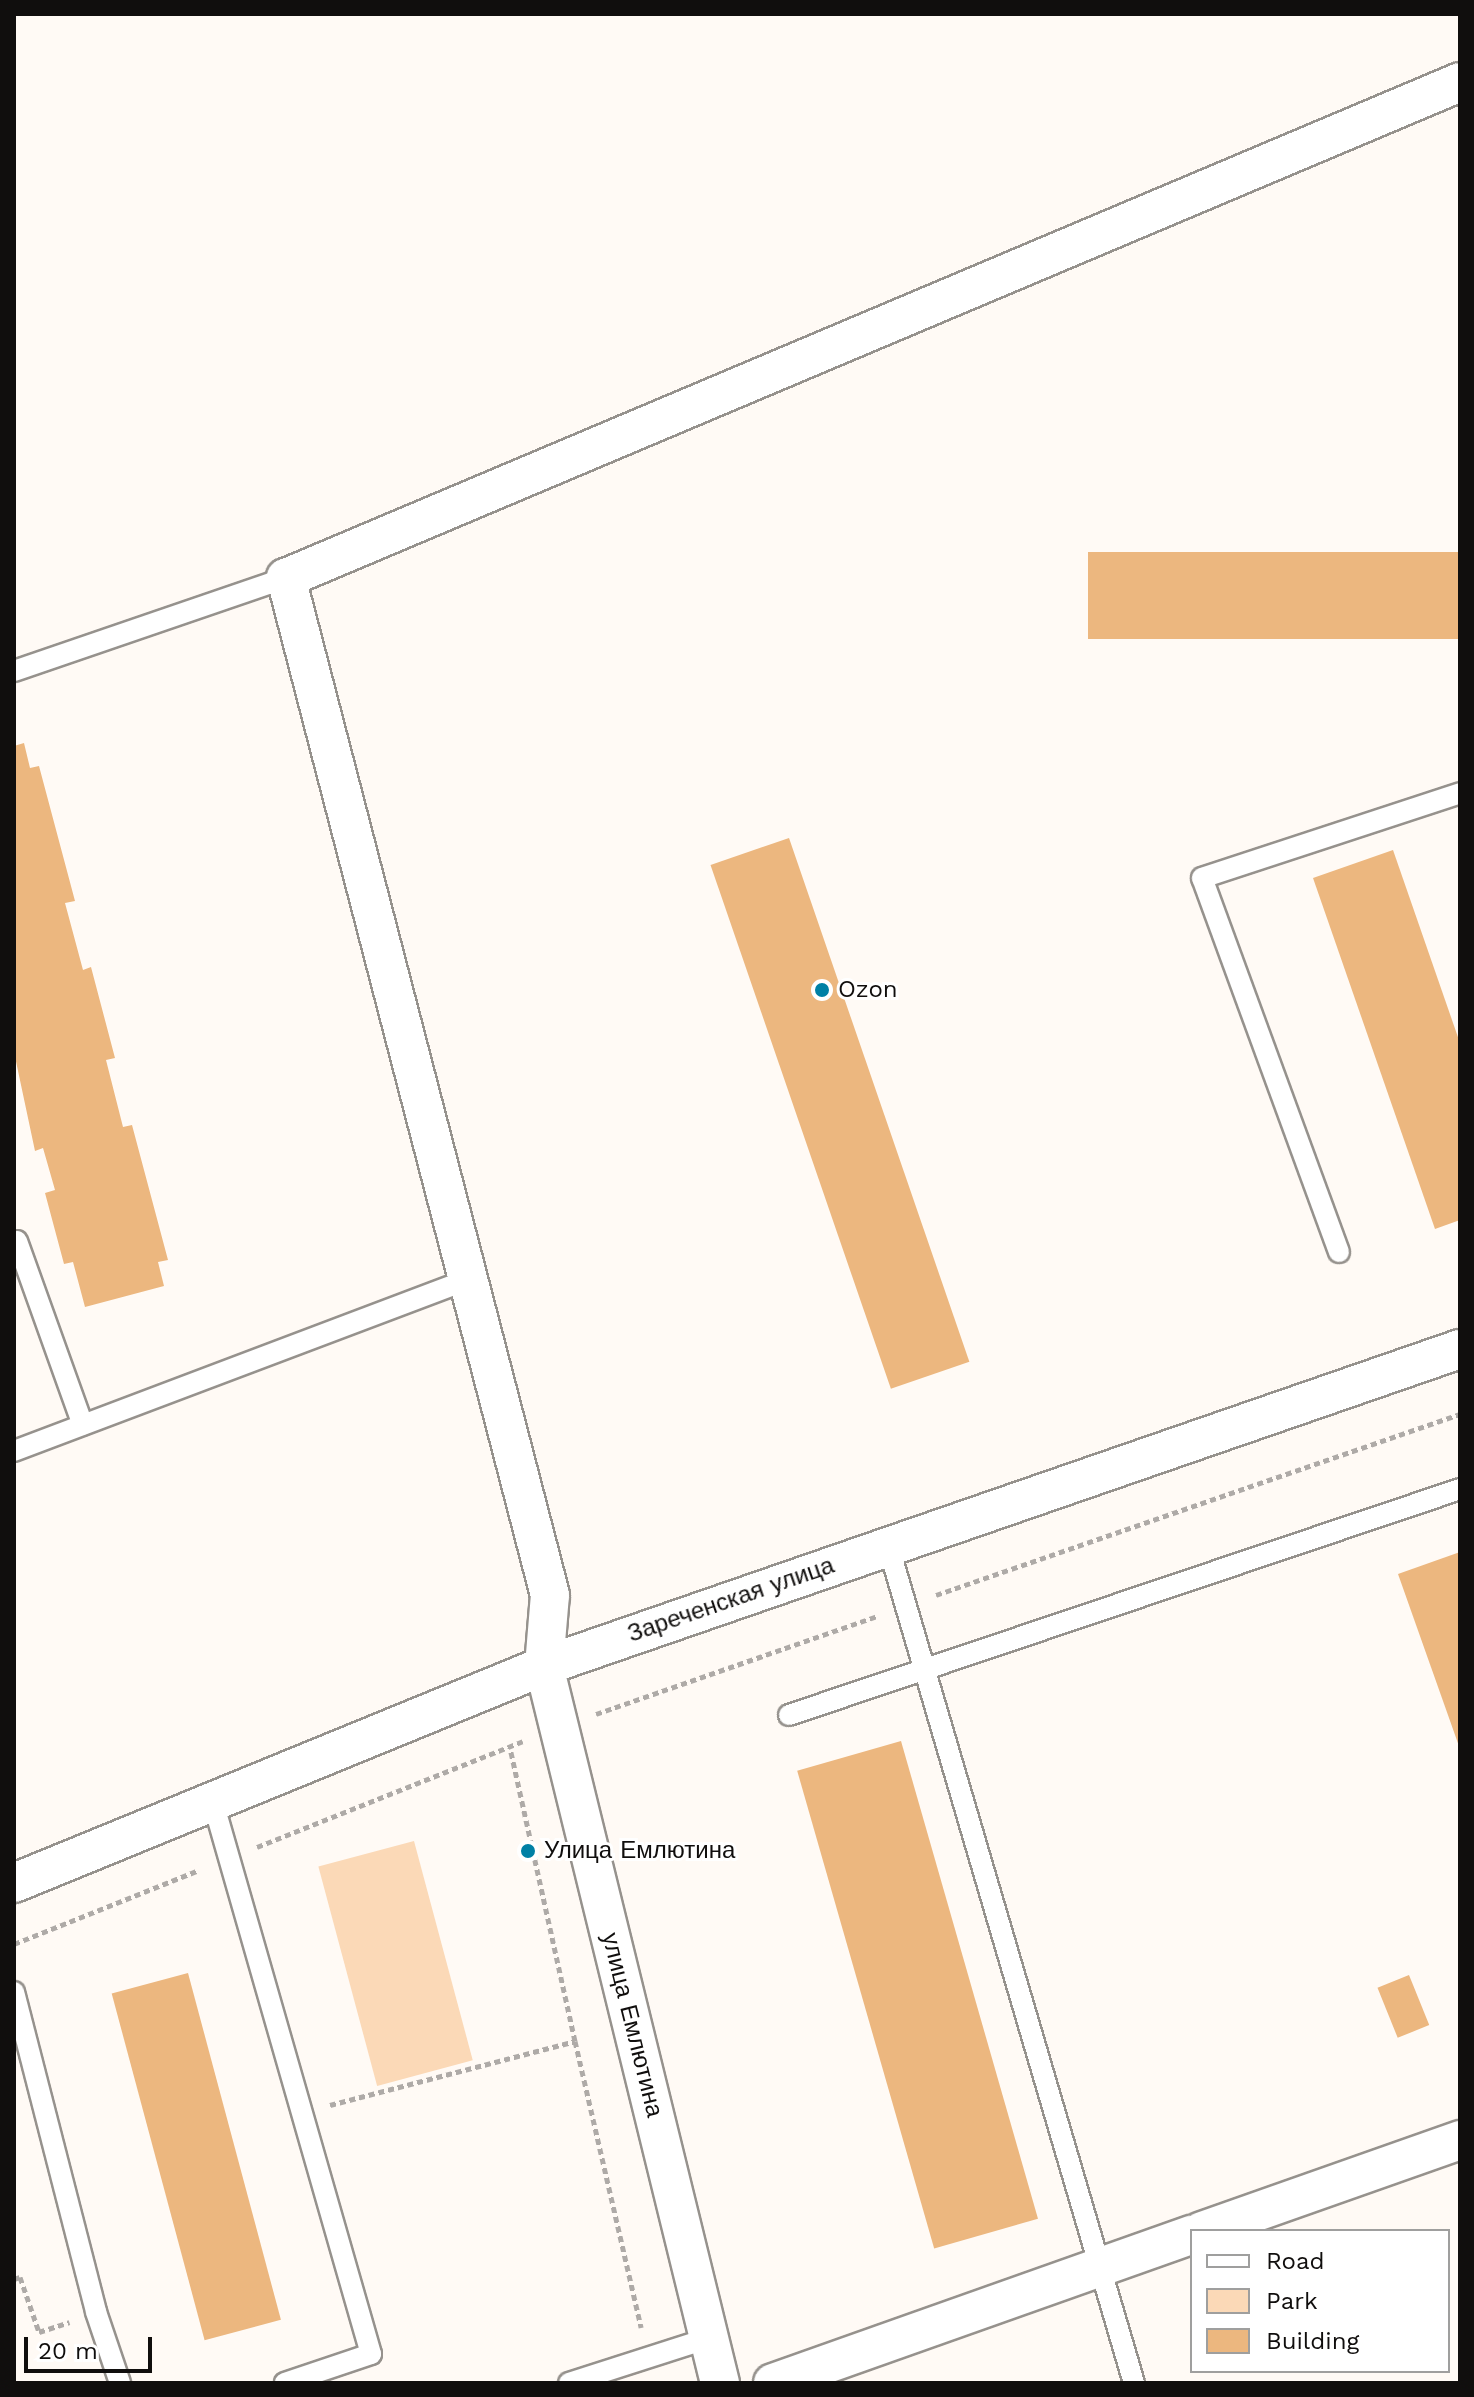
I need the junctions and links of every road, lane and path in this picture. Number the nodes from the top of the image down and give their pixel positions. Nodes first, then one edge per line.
1 (1460, 82) edge
2 (286, 578) junction
3 (14, 671) edge
4 (1460, 793) edge
5 (15, 1238) edge
6 (1339, 1252) dead end
7 (468, 1279) junction
8 (1460, 1349) edge
9 (1460, 1414) edge
10 (83, 1425) junction
11 (14, 1451) edge
12 (1460, 1489) edge
13 (888, 1545) junction
14 (906, 1606) junction
15 (544, 1666) junction
16 (925, 1671) junction
17 (789, 1715) dead end
18 (559, 1727) junction
19 (510, 1746) junction
20 (213, 1802) junction
21 (232, 1857) junction
22 (14, 1883) edge
23 (14, 1944) edge
24 (14, 1992) edge
25 (575, 2041) junction
26 (302, 2112) junction
27 (1460, 2140) edge
28 (1208, 2229) edge
29 (1190, 2236) edge
30 (1101, 2267) junction
31 (14, 2279) edge
32 (96, 2312) junction
33 (709, 2338) junction
34 (648, 2358) junction
35 (120, 2383) edge
36 (285, 2383) edge
37 (569, 2383) edge
38 (720, 2383) edge
39 (773, 2383) edge
40 (1134, 2383) edge

1 - 2 street
2 - 3 lane
2 - 7 street, улица Емлютина
4 - 6 lane
5 - 10 lane
7 - 10 lane
7 - 15 street, улица Емлютина
8 - 13 street, Зареченская улица
9 - 14 path
10 - 11 lane
12 - 16 lane
13 - 14 lane
13 - 15 street, Зареченская улица
14 - 16 lane
14 - 18 path
15 - 18 street, улица Емлютина
15 - 20 street, Зареченская улица
16 - 17 lane
16 - 30 lane
18 - 19 path
18 - 33 street, улица Емлютина
19 - 21 path
19 - 25 path
20 - 21 lane
20 - 22 street, Зареченская улица
21 - 23 path
21 - 26 lane
24 - 32 lane
25 - 26 path
25 - 34 path
26 - 36 lane
27 - 28 street
29 - 30 street
30 - 39 street
30 - 40 lane
31 - 32 path
32 - 35 lane
33 - 34 lane
33 - 38 street, улица Емлютина
34 - 37 lane

